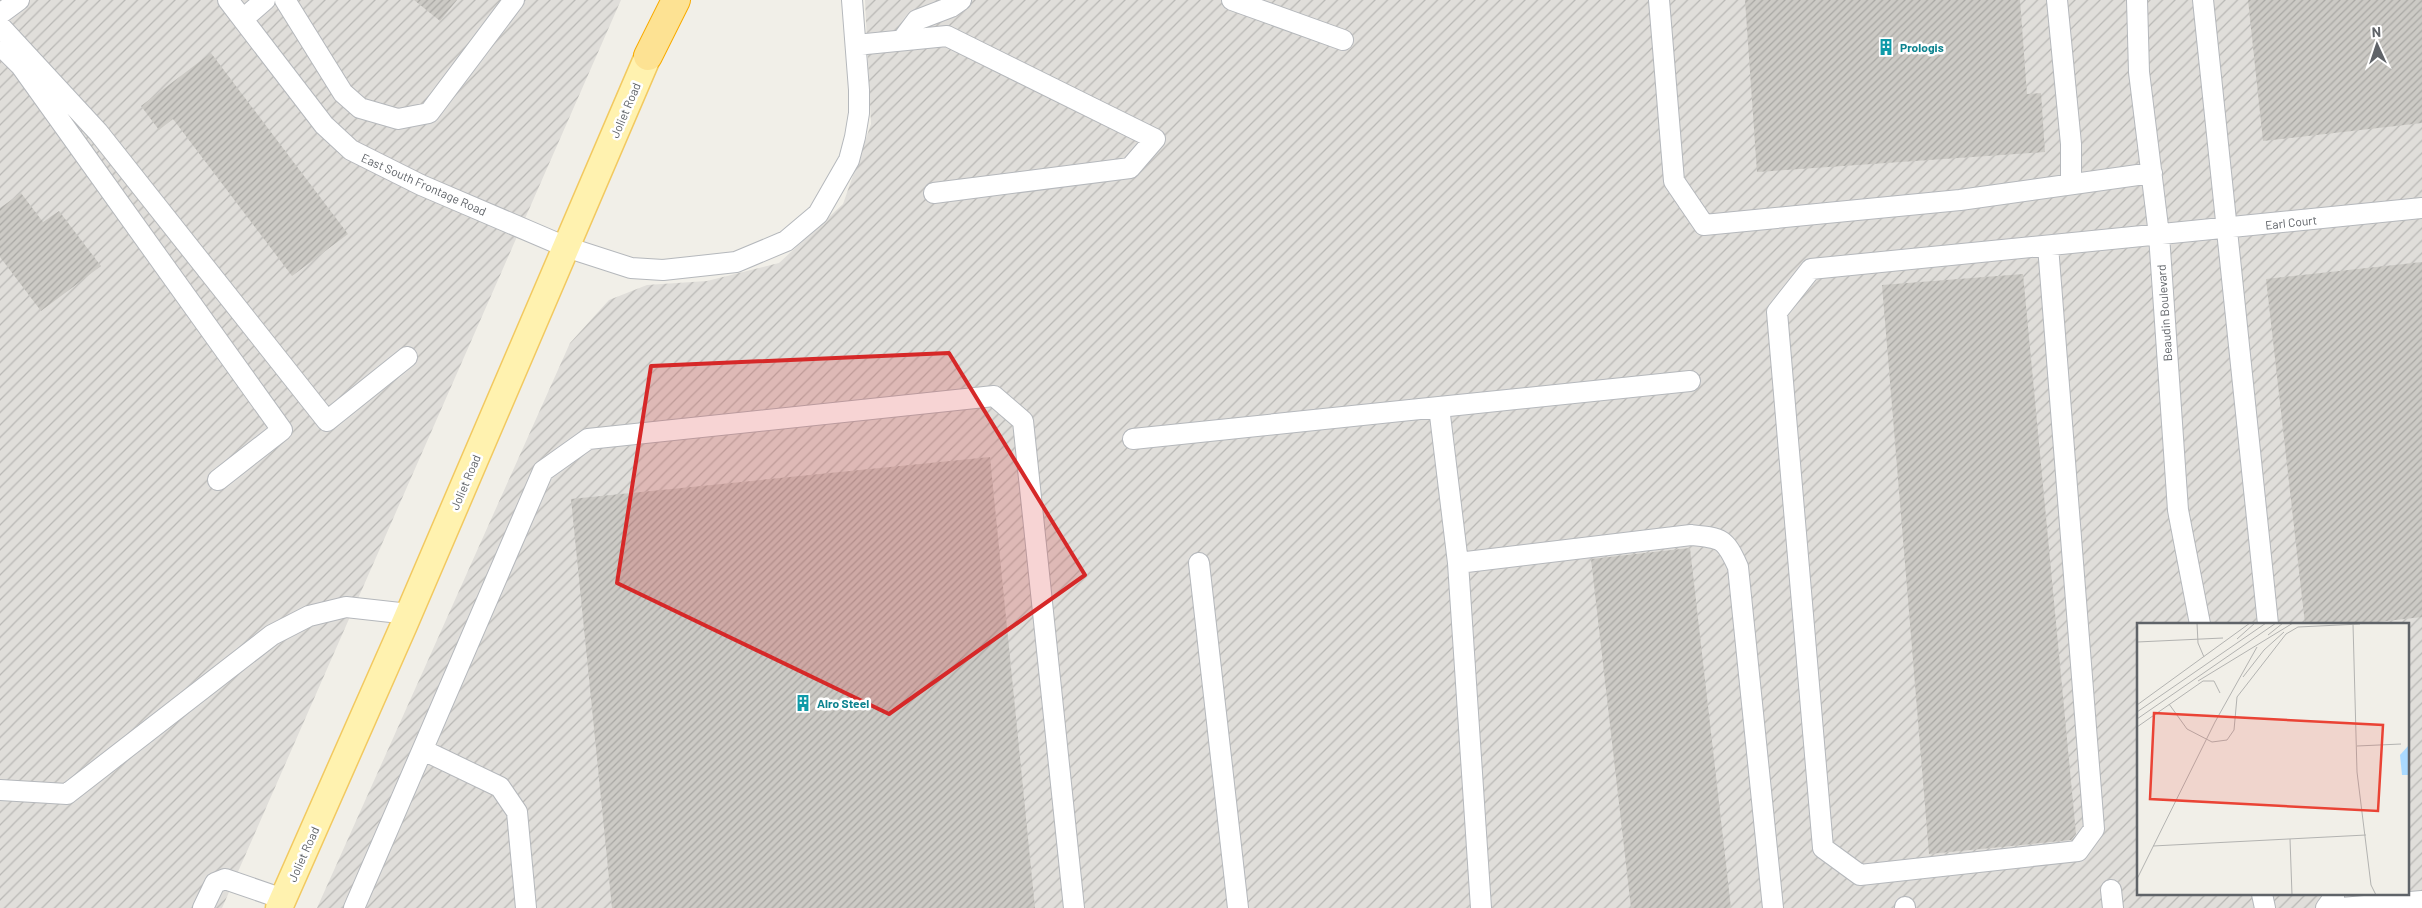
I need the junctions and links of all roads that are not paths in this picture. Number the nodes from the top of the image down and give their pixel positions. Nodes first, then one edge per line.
1 (19, 0) edge
2 (228, 0) edge
3 (265, 0) edge
4 (285, 0) edge
5 (514, 0) edge
6 (668, 0) edge
7 (676, 0) edge
8 (852, 0) edge
9 (961, 0) edge
10 (1232, 0) edge
11 (1659, 0) edge
12 (2057, 0) edge
13 (2136, 0) edge
14 (2203, 0) edge
15 (0, 14) edge
16 (243, 19) junction
17 (0, 26) edge
18 (902, 40) junction
19 (1344, 40) dead end
20 (0, 45) edge
21 (856, 45) junction
22 (648, 56) junction
23 (2152, 173) junction
24 (2071, 184) junction
25 (934, 193) dead end
26 (2422, 208) edge
27 (2228, 228) junction
28 (2159, 235) junction
29 (566, 246) junction
30 (2048, 246) junction
31 (407, 357) dead end
32 (1690, 381) dead end
33 (1440, 407) junction
34 (1133, 439) dead end
35 (218, 480) dead end
36 (1198, 563) dead end
37 (1458, 563) junction
38 (409, 614) junction
39 (2200, 623) edge
40 (2268, 623) edge
41 (423, 750) junction
42 (0, 790) edge
43 (2334, 896) edge
44 (2422, 902) edge
45 (281, 904) edge
46 (203, 908) edge
47 (354, 908) edge
48 (526, 908) edge
49 (1074, 908) edge
50 (1238, 908) edge
51 (1482, 908) edge
52 (1773, 908) edge
53 (2326, 908) edge
54 (2342, 908) edge

1 - 15 street
2 - 16 street, East South Frontage Road
3 - 16 street
4 - 5 street
6 - 22 highway
7 - 22 highway
8 - 21 street, East South Frontage Road
9 - 18 street
10 - 19 street
11 - 24 street
12 - 24 street
13 - 23 street, Beaudin Boulevard
14 - 27 street
16 - 29 street, East South Frontage Road
17 - 31 street
18 - 21 street
18 - 25 street
20 - 35 street
21 - 29 street, East South Frontage Road
22 - 29 main road, Joliet Road
23 - 24 street
23 - 28 street, Beaudin Boulevard
26 - 27 street, Earl Court
27 - 28 street, Earl Court
27 - 40 street
28 - 30 street, Earl Court
28 - 39 street, Beaudin Boulevard
29 - 38 main road, Joliet Road
30 - 30 street, Earl Court
32 - 33 street
33 - 34 street
33 - 37 street
36 - 50 street
37 - 51 street
37 - 52 street
38 - 42 street
38 - 45 main road, Joliet Road
41 - 47 street
41 - 48 street
41 - 49 street
43 - 53 street
44 - 54 street
45 - 46 street

